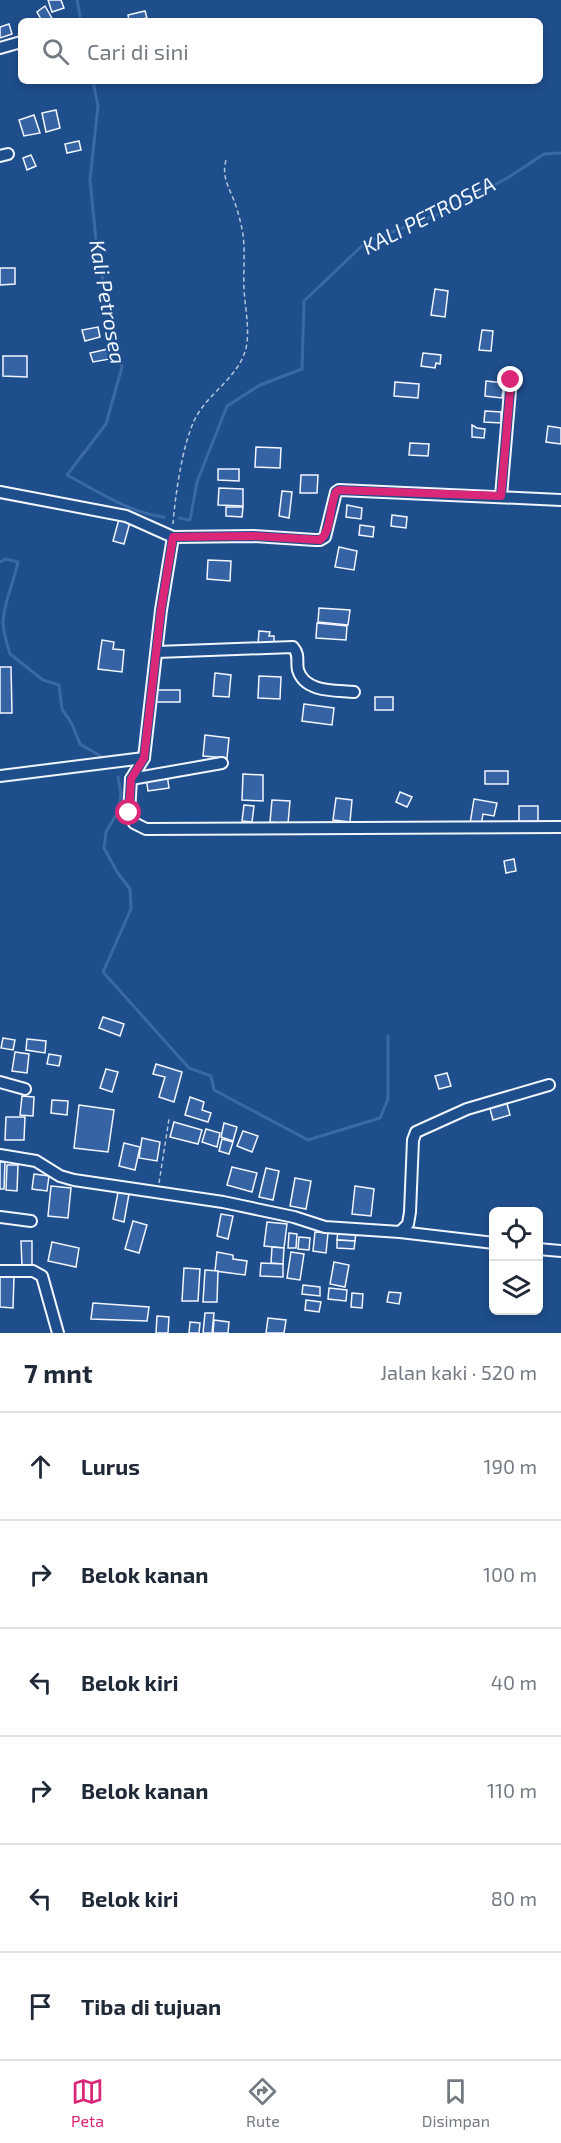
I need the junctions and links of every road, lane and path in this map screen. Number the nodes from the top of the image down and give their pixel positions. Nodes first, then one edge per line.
1 (18, 43) edge
2 (0, 48) edge
3 (226, 159) dead end
4 (511, 380) dead end
5 (0, 492) edge
6 (501, 496) junction
7 (561, 500) edge
8 (173, 537) junction
9 (157, 652) junction
10 (354, 692) dead end
11 (144, 758) junction
12 (222, 763) dead end
13 (0, 776) edge
14 (131, 779) junction
15 (561, 827) edge
16 (0, 1082) edge
17 (549, 1085) dead end
18 (25, 1089) dead end
19 (170, 1119) dead end
20 (0, 1155) edge
21 (157, 1192) junction
22 (0, 1217) edge
23 (31, 1221) dead end
24 (400, 1232) junction
25 (489, 1242) edge
26 (543, 1249) edge
27 (561, 1251) edge
28 (0, 1271) edge
29 (58, 1333) edge

1 - 2 street
3 - 8 path
4 - 6 street
5 - 8 street
6 - 7 street
6 - 8 street
8 - 9 street
9 - 10 street
9 - 11 street
11 - 13 street
11 - 14 street
12 - 14 street
14 - 15 street
16 - 18 street
17 - 24 street
19 - 21 path
20 - 21 street
21 - 24 street
22 - 23 street
24 - 25 street
26 - 27 street
28 - 29 street

